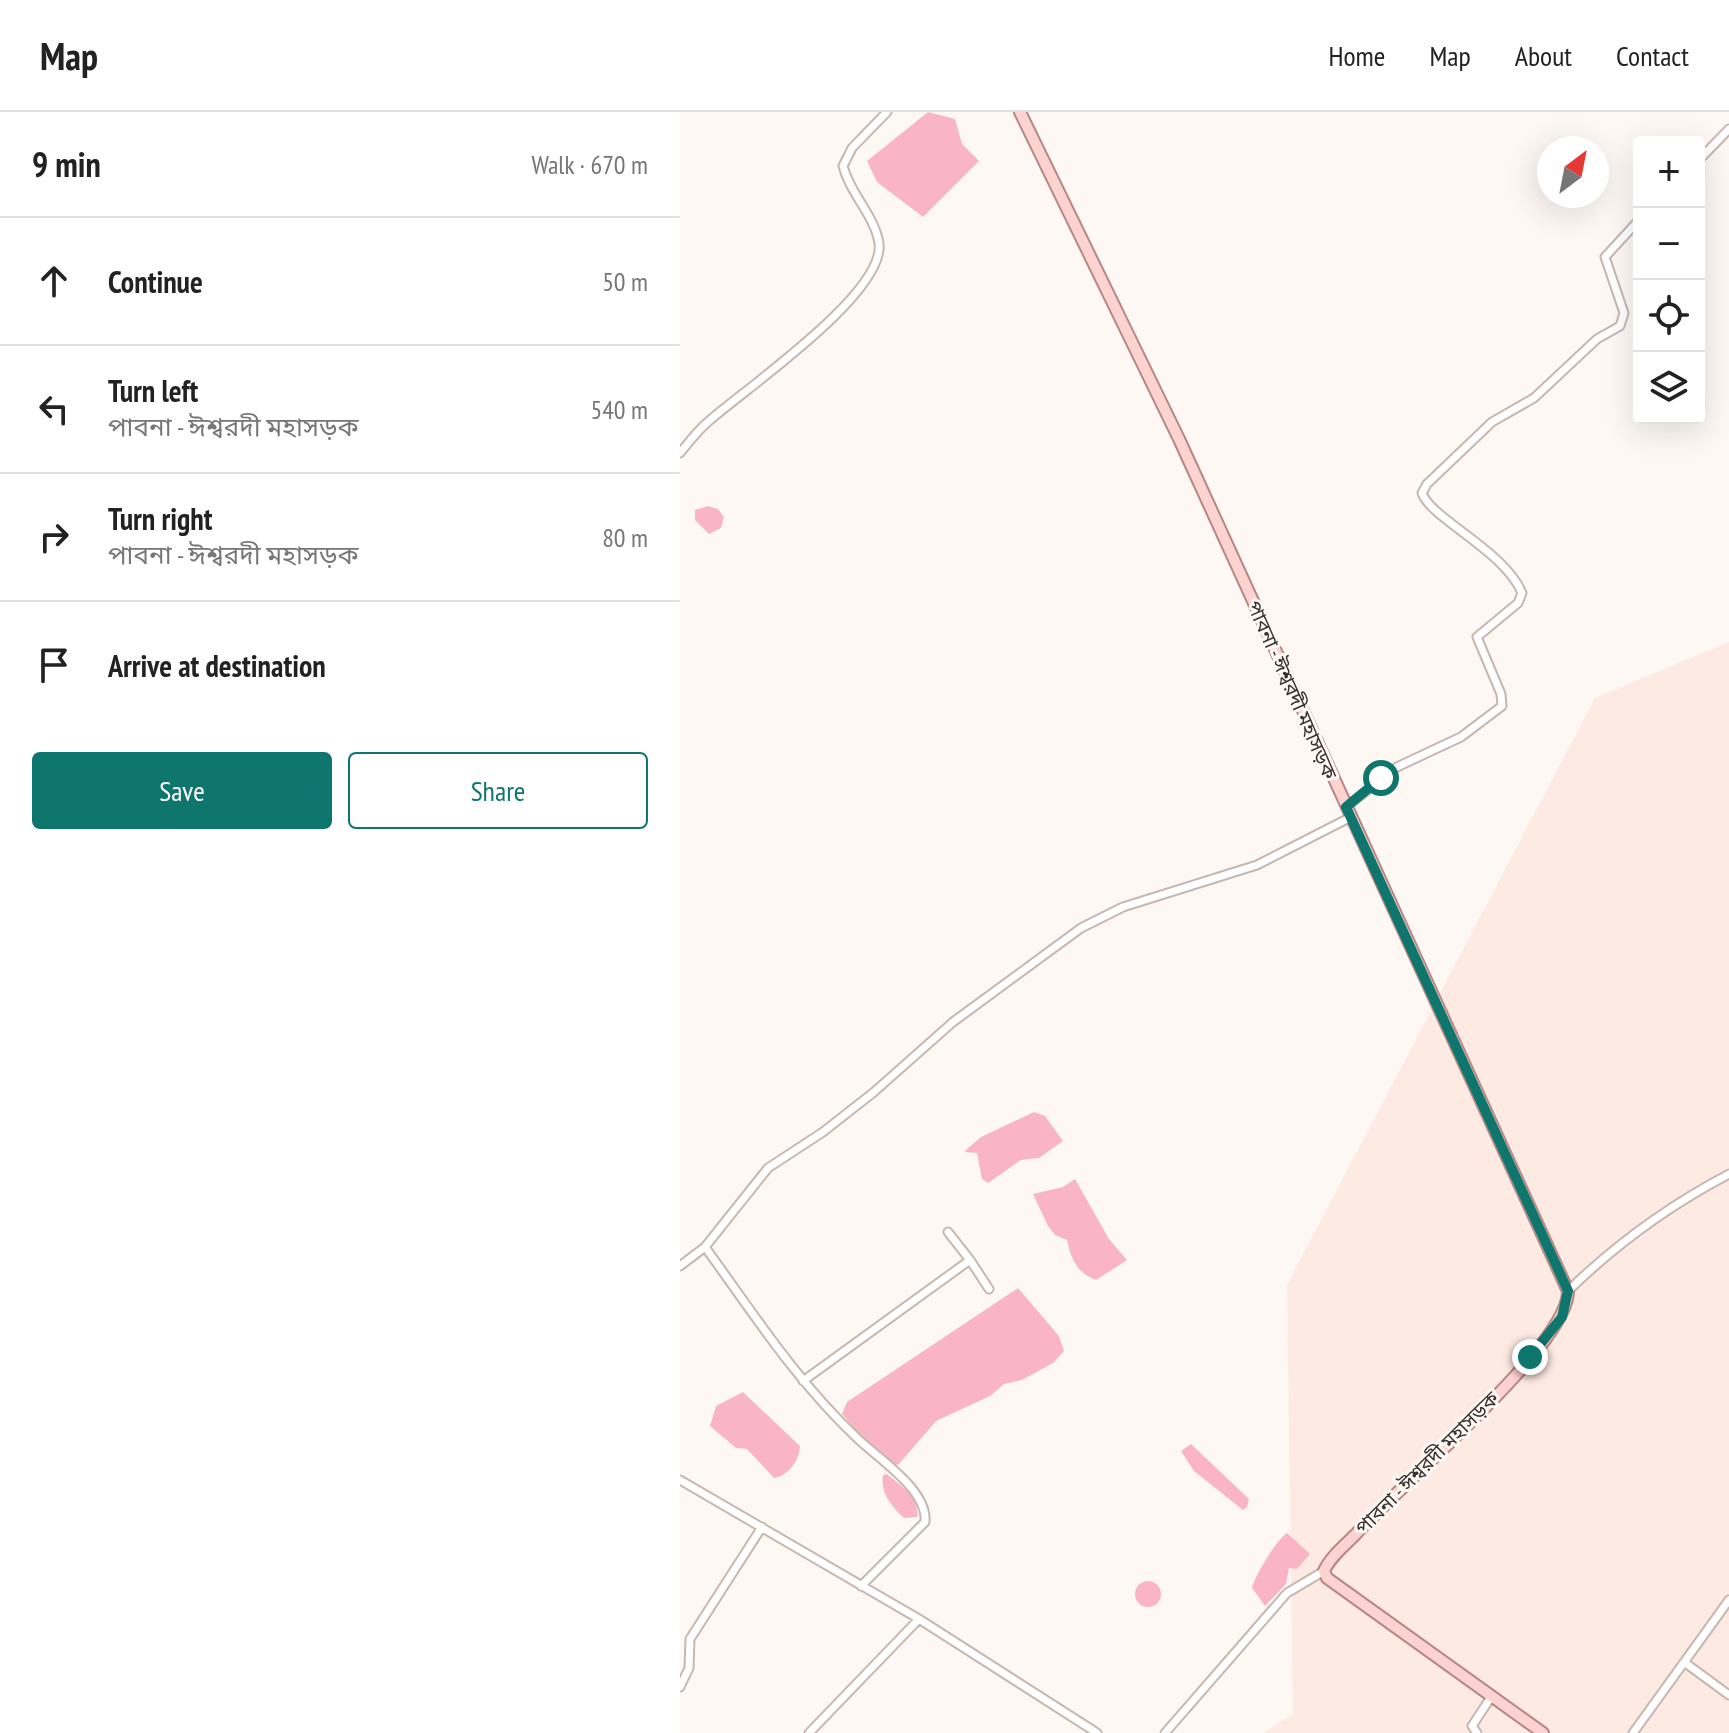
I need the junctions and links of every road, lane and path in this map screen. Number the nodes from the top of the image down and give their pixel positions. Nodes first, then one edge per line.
1 (887, 112) edge
2 (1020, 112) edge
3 (1729, 129) edge
4 (1705, 154) edge
5 (1633, 227) edge
6 (680, 453) edge
7 (1350, 808) junction
8 (1729, 1174) edge
9 (948, 1232) dead end
10 (705, 1247) junction
11 (970, 1260) junction
12 (680, 1266) edge
13 (989, 1289) dead end
14 (1568, 1291) junction
15 (803, 1381) junction
16 (680, 1480) edge
17 (762, 1527) junction
18 (1324, 1571) junction
19 (861, 1586) junction
20 (1729, 1600) edge
21 (1720, 1613) junction
22 (919, 1619) junction
23 (1729, 1620) edge
24 (1684, 1662) junction
25 (680, 1687) edge
26 (1729, 1695) edge
27 (1491, 1697) junction
28 (809, 1733) edge
29 (1097, 1733) edge
30 (1165, 1733) edge
31 (1477, 1733) edge
32 (1543, 1733) edge
33 (1633, 1733) edge

1 - 6 street
2 - 7 main road, পাবনা - ঈশ্বরদী মহাসড়ক
3 - 4 street
5 - 7 street
7 - 10 street
7 - 14 main road, পাবনা - ঈশ্বরদী মহাসড়ক
8 - 14 street
9 - 11 street
10 - 12 street
10 - 15 street
11 - 13 street
11 - 15 street
14 - 18 main road, পাবনা - ঈশ্বরদী মহাসড়ক
15 - 19 street
16 - 17 street
17 - 19 street
17 - 25 street
18 - 27 main road
18 - 30 street
19 - 22 street
20 - 21 street
21 - 23 street
21 - 24 street
22 - 28 street
22 - 29 street
24 - 26 street
24 - 33 street
27 - 31 street
27 - 32 main road

